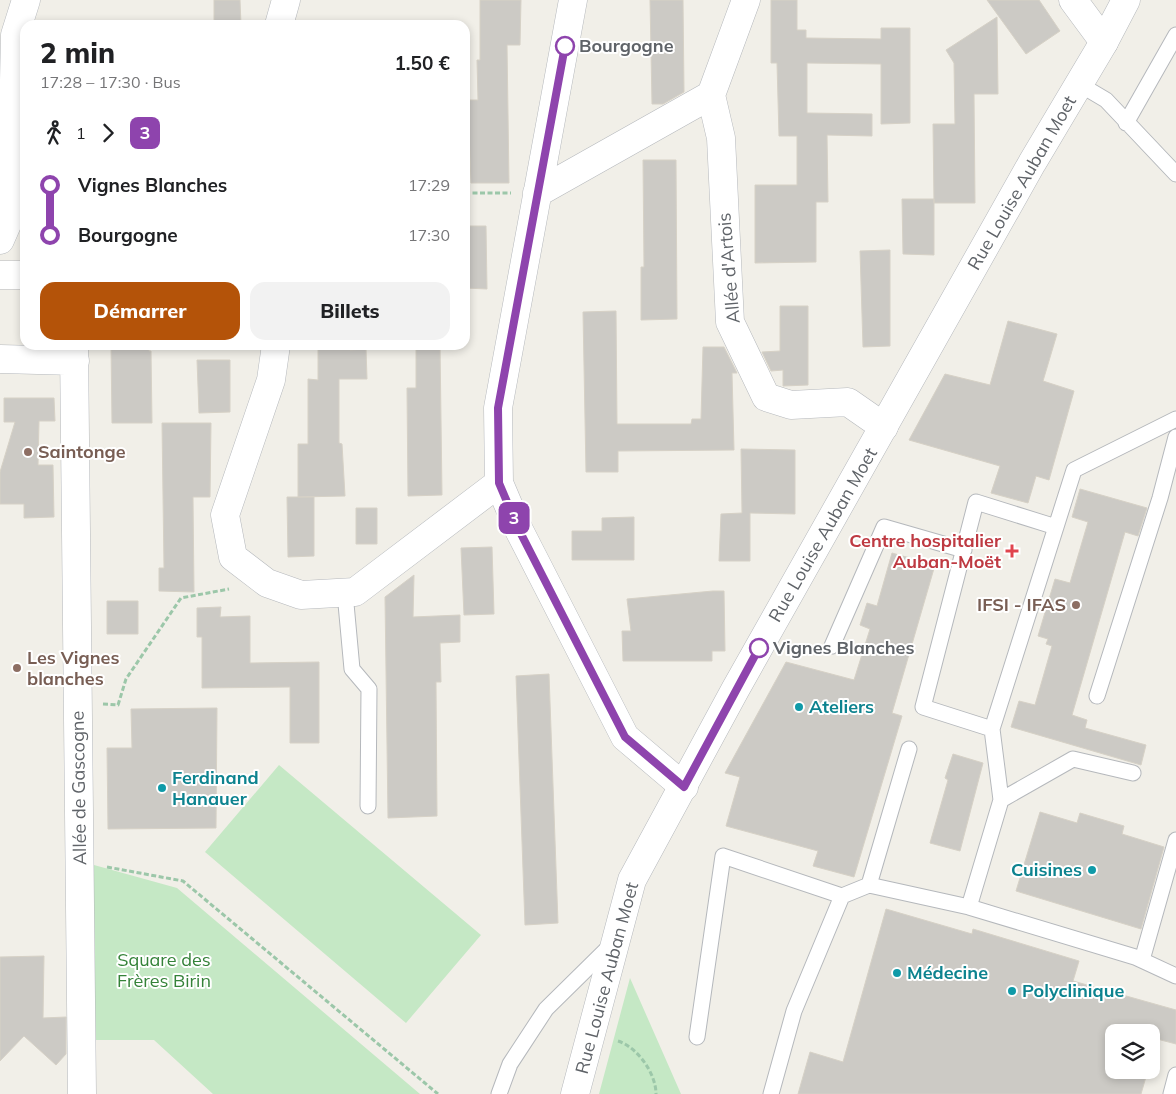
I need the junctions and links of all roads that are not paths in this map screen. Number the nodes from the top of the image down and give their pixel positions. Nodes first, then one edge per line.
1 (26, 0) edge
2 (286, 0) edge
3 (573, 0) edge
4 (746, 0) edge
5 (1073, 0) edge
6 (1126, 0) edge
7 (280, 20) edge
8 (1176, 34) edge
9 (1104, 42) junction
10 (1079, 84) junction
11 (712, 95) junction
12 (1126, 123) junction
13 (1176, 174) edge
14 (537, 192) junction
15 (0, 240) edge
16 (0, 275) edge
17 (20, 275) edge
18 (275, 350) edge
19 (74, 353) edge
20 (0, 359) edge
21 (1176, 419) edge
22 (884, 427) junction
23 (1176, 437) edge
24 (499, 483) junction
25 (1056, 527) junction
26 (964, 550) junction
27 (345, 593) junction
28 (832, 646) dead end
29 (1097, 696) dead end
30 (992, 730) junction
31 (909, 749) dead end
32 (1133, 773) dead end
33 (684, 787) junction
34 (1001, 800) junction
35 (368, 806) dead end
36 (1176, 840) edge
37 (869, 885) junction
38 (842, 896) junction
39 (969, 907) junction
40 (616, 941) junction
41 (1142, 960) junction
42 (1176, 976) edge
43 (697, 1037) dead end
44 (1176, 1075) edge
45 (82, 1094) edge
46 (499, 1094) edge
47 (575, 1094) edge
48 (771, 1094) edge
49 (1171, 1094) edge

1 - 15 street
2 - 7 street
3 - 14 street
4 - 11 street
5 - 9 street
6 - 9 street, Rue Louise Auban Moet
8 - 12 lane
9 - 10 street, Rue Louise Auban Moet
10 - 12 lane
10 - 22 street, Rue Louise Auban Moet
11 - 14 street
11 - 22 street, Allée d'Artois
12 - 13 lane
14 - 24 street
16 - 17 street
18 - 27 street
19 - 20 street
19 - 45 street, Allée de Gascogne
21 - 25 lane
22 - 33 street, Rue Louise Auban Moet
23 - 29 lane
24 - 27 street
24 - 33 street
25 - 26 lane
25 - 30 lane
26 - 28 lane
26 - 30 lane
27 - 35 lane
30 - 34 lane
31 - 37 lane
32 - 34 lane
33 - 40 street, Rue Louise Auban Moet
34 - 39 lane
36 - 41 lane
37 - 38 lane
37 - 39 lane
38 - 43 lane
38 - 48 lane
39 - 41 lane
40 - 46 lane
40 - 47 street, Rue Louise Auban Moet
41 - 42 lane
44 - 49 lane

